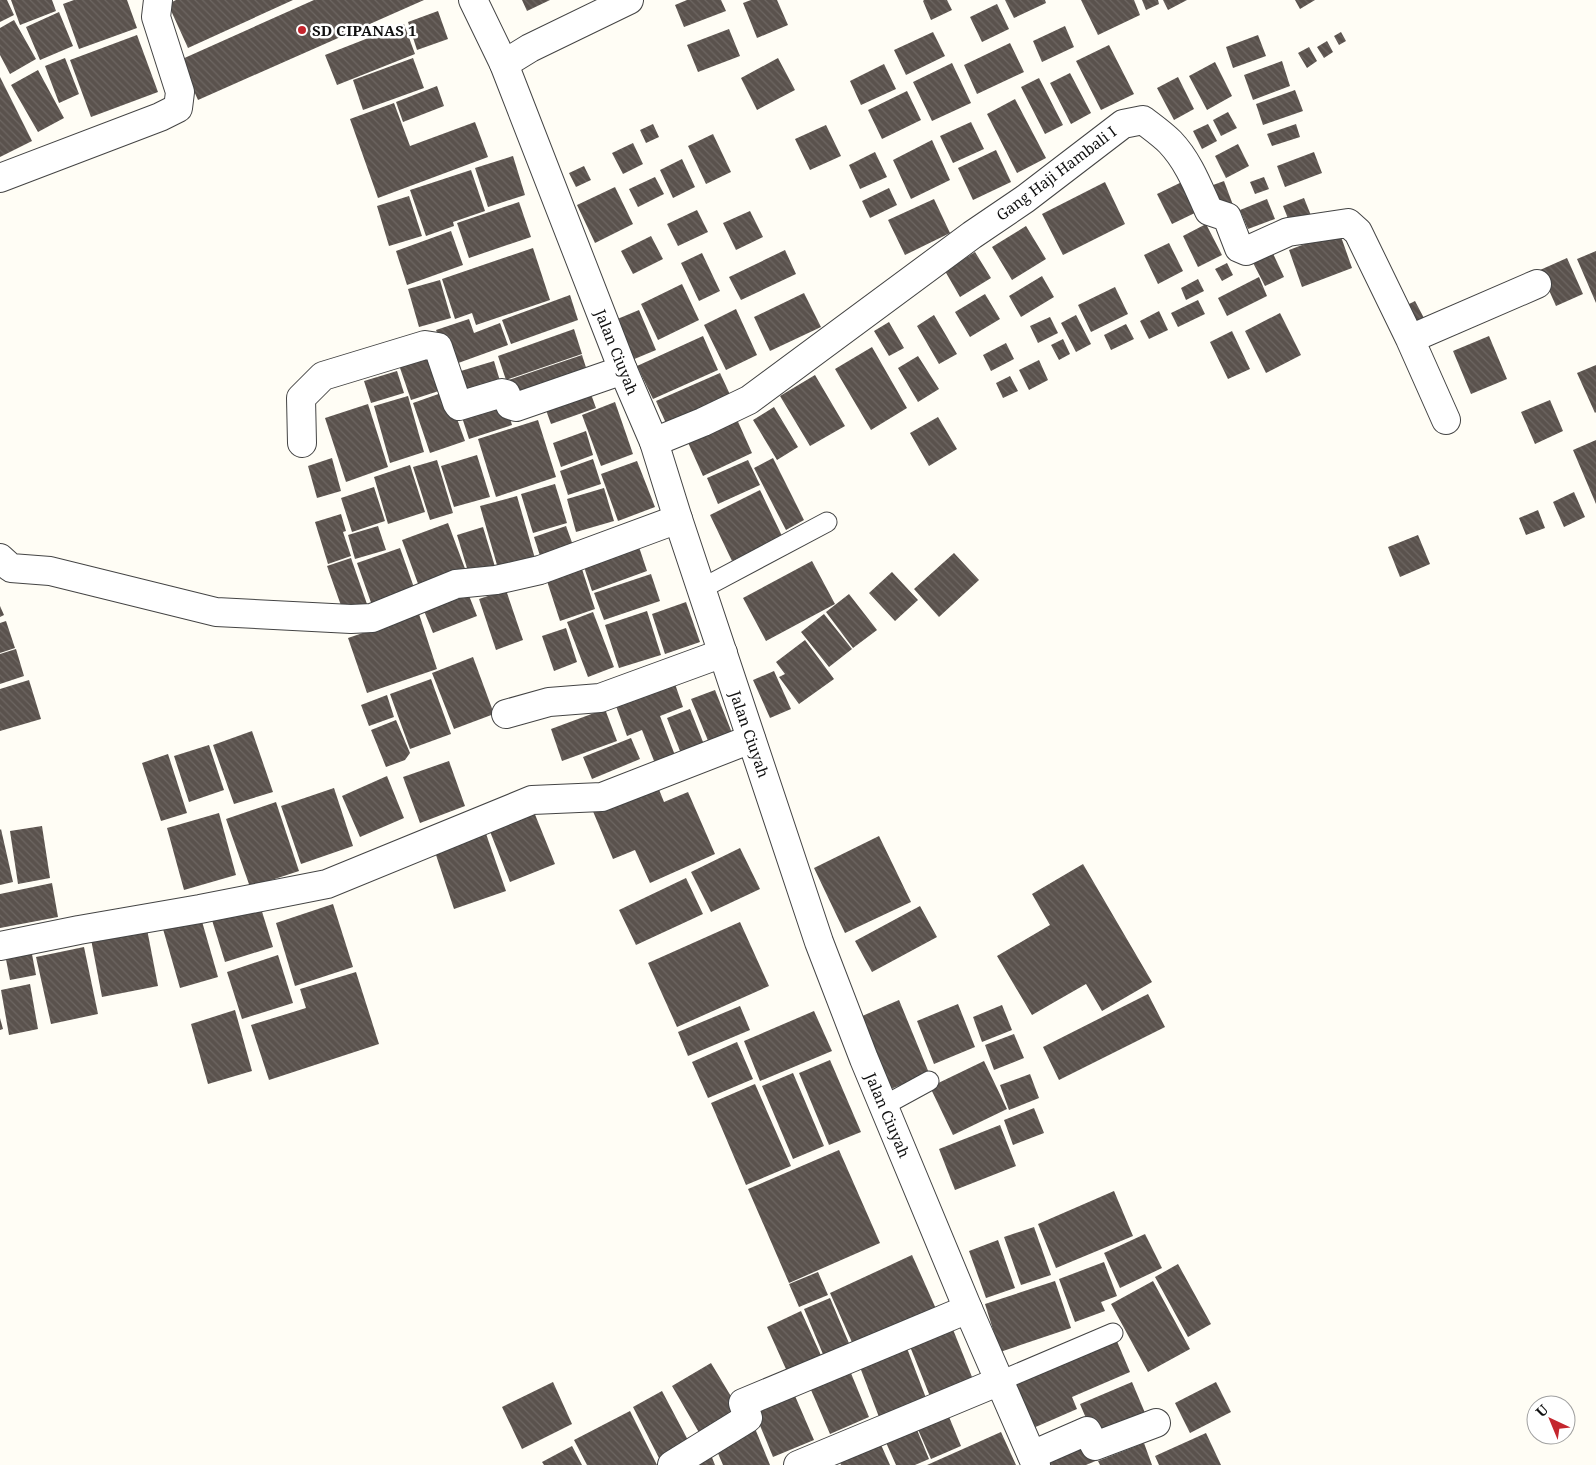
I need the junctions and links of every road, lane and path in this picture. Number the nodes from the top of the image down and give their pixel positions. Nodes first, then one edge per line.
1 (158, 0) edge
2 (473, 0) edge
3 (630, 0) edge
4 (504, 64) junction
5 (0, 178) edge
6 (1537, 284) dead end
7 (1410, 339) junction
8 (624, 370) junction
9 (1446, 420) dead end
10 (302, 442) dead end
11 (654, 442) junction
12 (678, 519) junction
13 (827, 522) dead end
14 (0, 558) edge
15 (701, 589) junction
16 (723, 653) junction
17 (506, 714) dead end
18 (751, 738) junction
19 (0, 946) edge
20 (929, 1080) dead end
21 (884, 1105) junction
22 (968, 1309) junction
23 (1113, 1333) dead end
24 (1000, 1381) junction
25 (1156, 1422) dead end
26 (1034, 1460) edge
27 (672, 1465) edge
28 (798, 1465) edge

1 - 5 street
2 - 4 street, Jalan Ciuyah
3 - 4 street
4 - 8 street, Jalan Ciuyah
6 - 7 street
7 - 9 street, Gang Haji Hambali I
7 - 11 street, Gang Haji Hambali I
8 - 10 street
8 - 11 street, Jalan Ciuyah
11 - 12 street, Jalan Ciuyah
12 - 14 street
12 - 15 street, Jalan Ciuyah
13 - 15 lane
15 - 16 street, Jalan Ciuyah
16 - 17 street
16 - 18 street, Jalan Ciuyah
18 - 19 street
18 - 21 street, Jalan Ciuyah
20 - 21 lane
21 - 22 street, Jalan Ciuyah
22 - 24 street, Jalan Ciuyah
22 - 27 street
23 - 24 lane
24 - 26 street, Jalan Ciuyah
24 - 28 street
25 - 26 street

